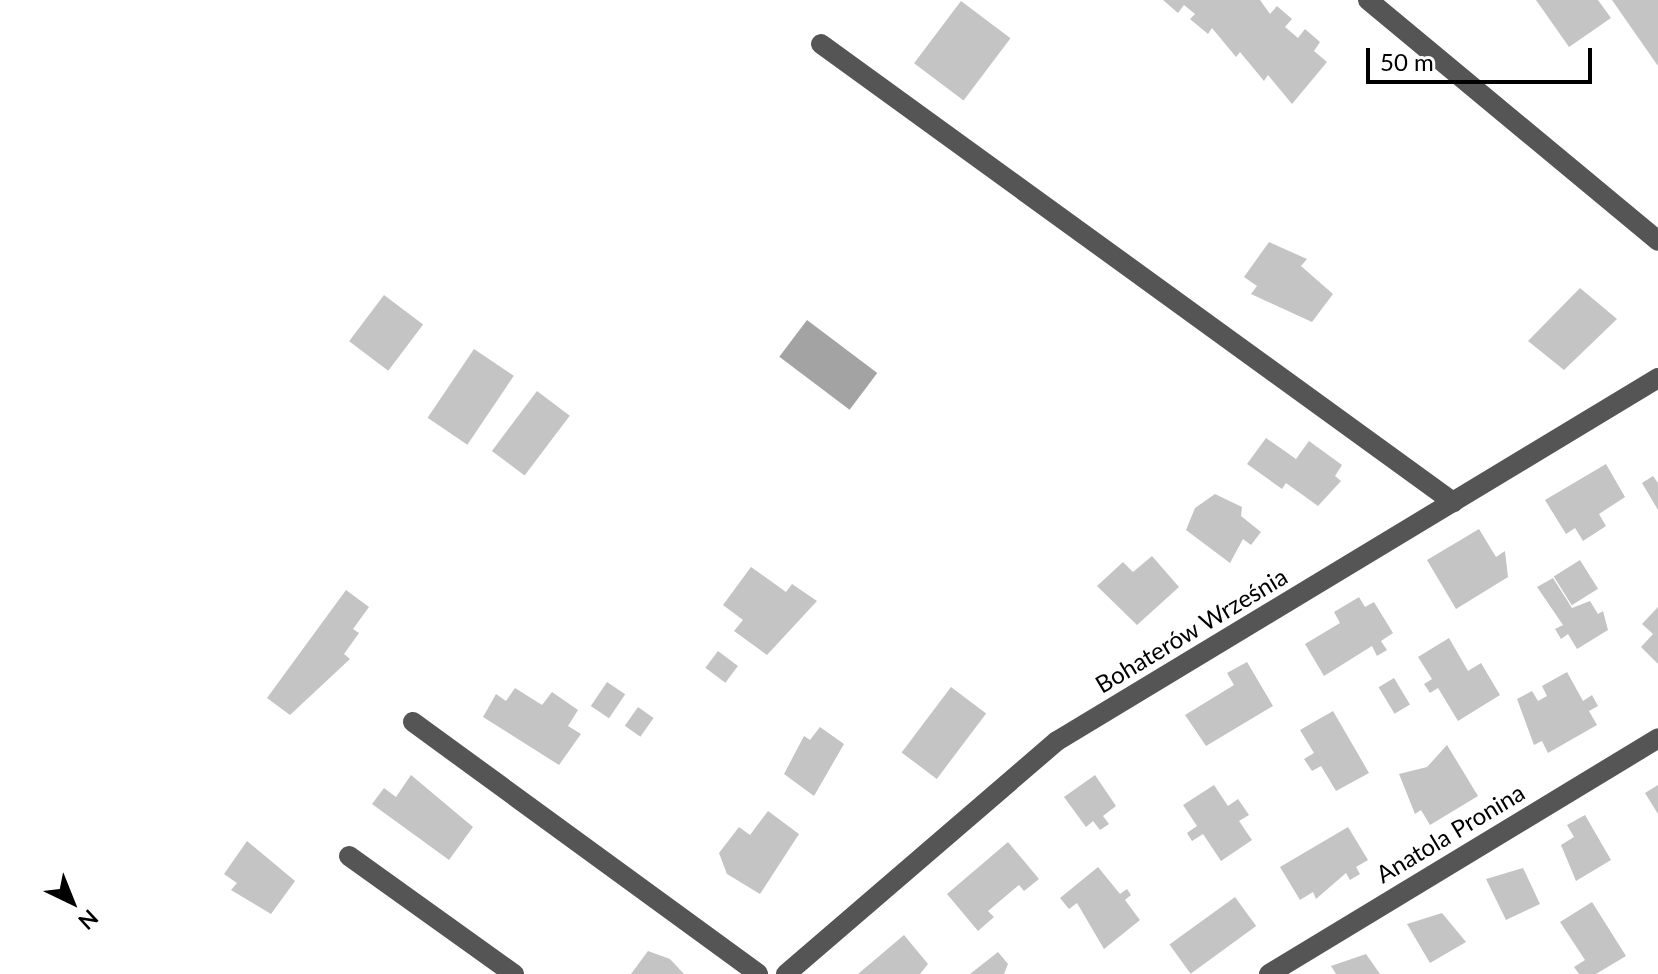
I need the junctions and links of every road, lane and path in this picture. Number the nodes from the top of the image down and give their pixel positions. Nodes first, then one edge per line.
1 (1368, 0) edge
2 (821, 44) dead end
3 (1658, 241) edge
4 (1658, 378) edge
5 (1453, 502) junction
6 (413, 722) dead end
7 (1658, 738) edge
8 (349, 856) dead end
9 (514, 974) edge
10 (758, 974) edge
11 (786, 974) edge
12 (1269, 974) edge

1 - 3 street
2 - 5 street
4 - 5 street, Bohaterów Września
5 - 11 street, Bohaterów Września
6 - 10 street
7 - 12 street, Anatola Pronina
8 - 9 street

